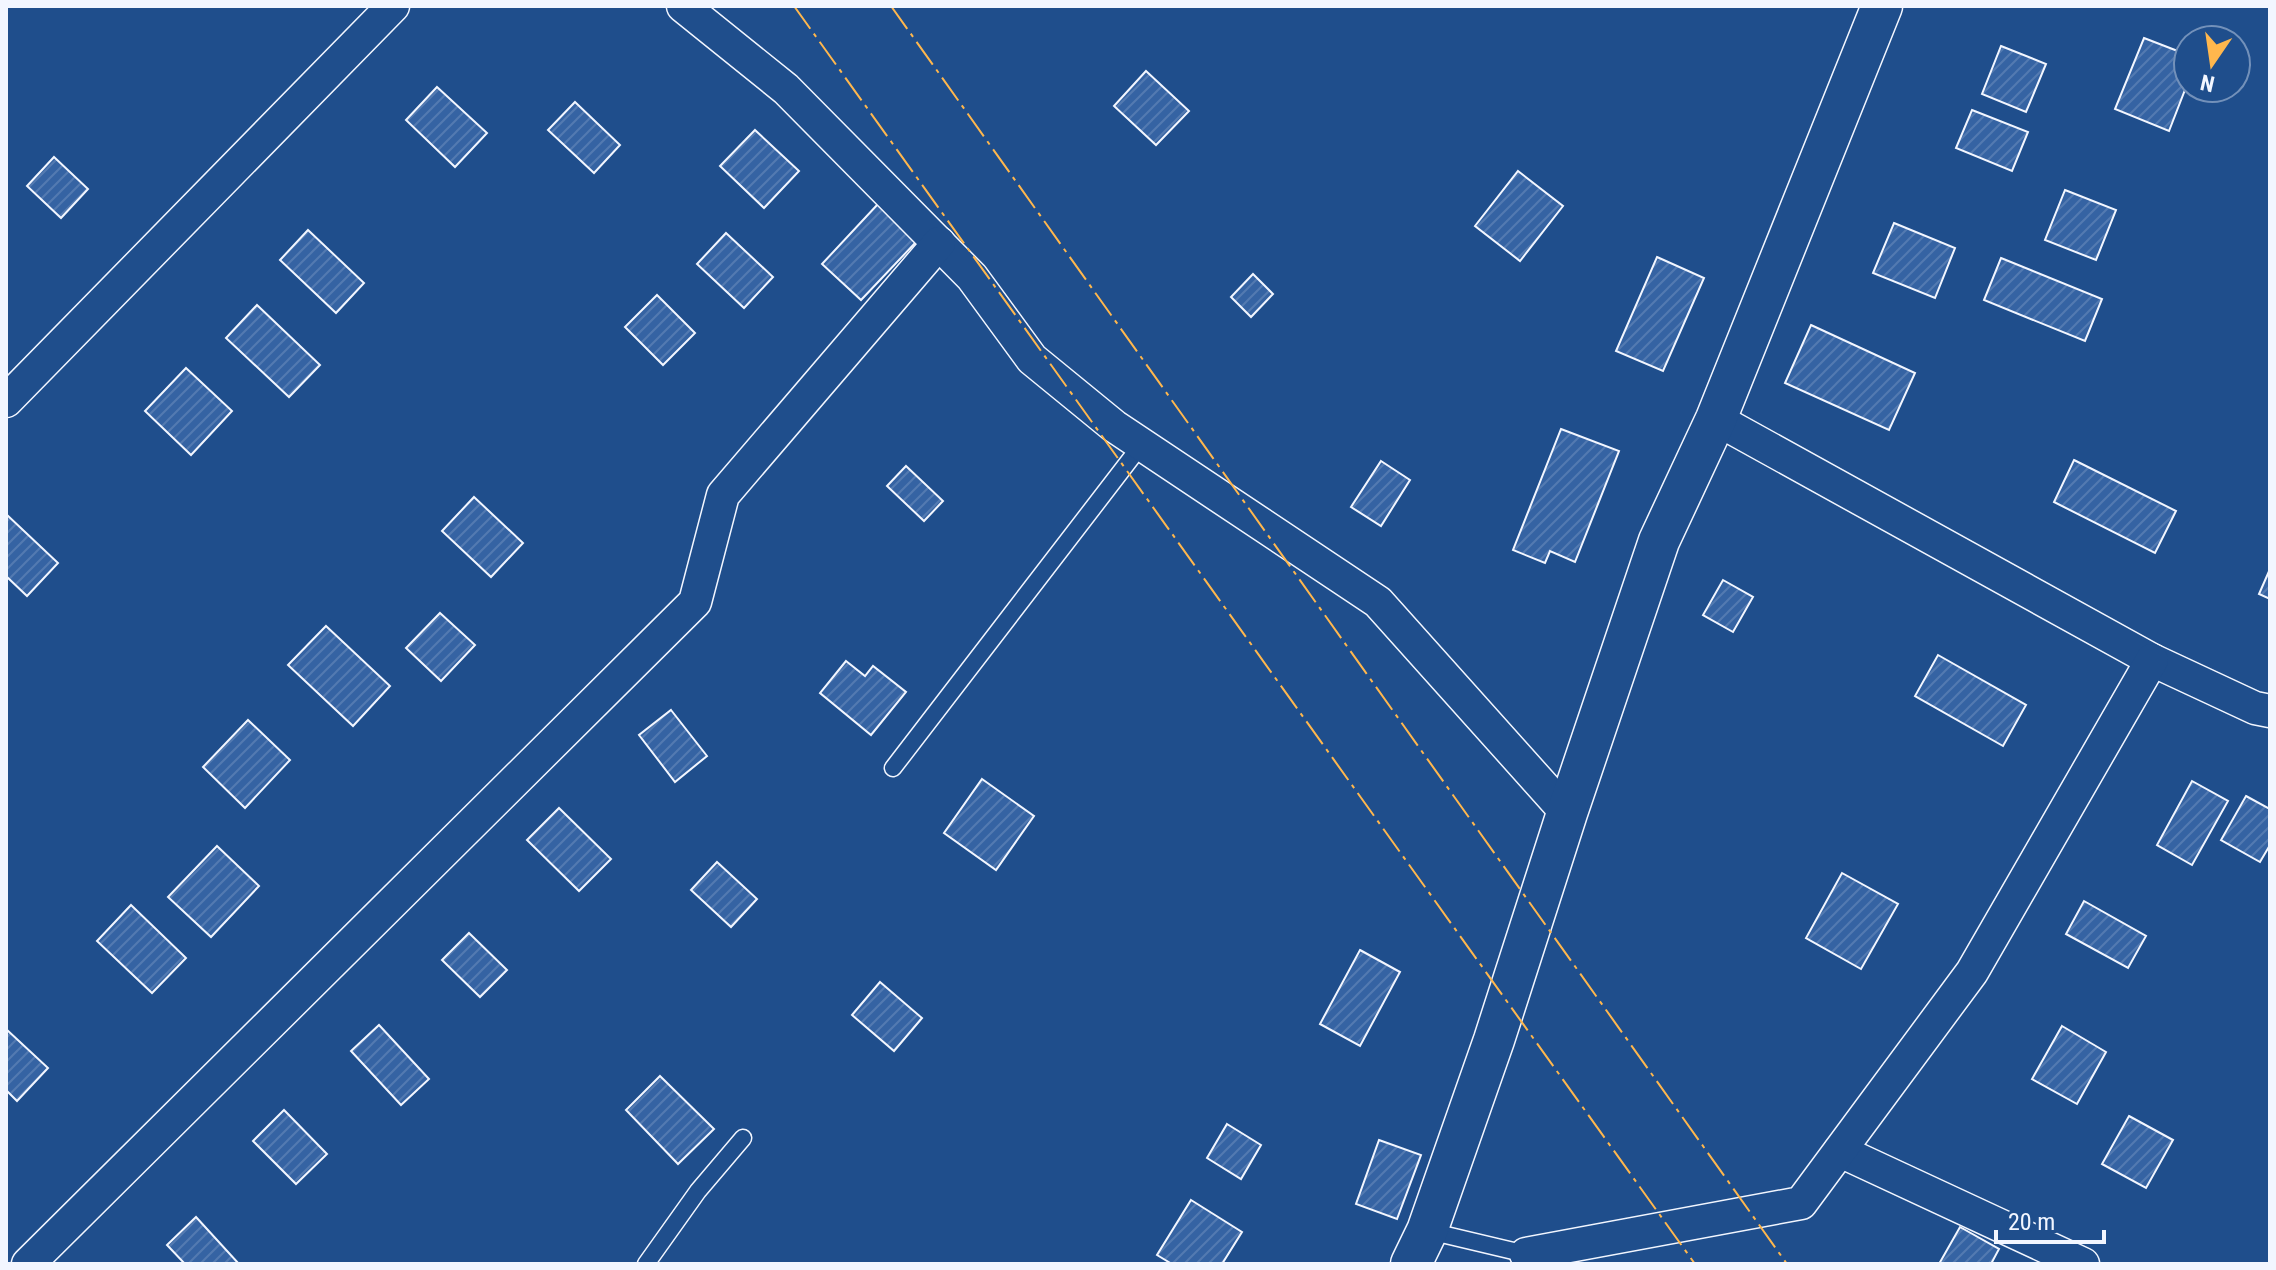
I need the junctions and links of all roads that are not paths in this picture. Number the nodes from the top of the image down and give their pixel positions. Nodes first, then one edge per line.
1 (393, 6) edge
2 (683, 6) edge
3 (1882, 6) edge
4 (939, 243) junction
5 (6, 401) edge
6 (1716, 419) junction
7 (1142, 444) junction
8 (2152, 660) junction
9 (2270, 711) edge
10 (893, 768) dead end
11 (1567, 813) junction
12 (743, 1138) dead end
13 (1840, 1151) junction
14 (1419, 1247) edge
15 (1532, 1259) edge
16 (28, 1264) edge
17 (646, 1264) edge
18 (2083, 1264) edge

1 - 5 street
2 - 4 street
3 - 6 street
4 - 7 street
4 - 16 street
6 - 8 street
6 - 11 street
7 - 10 lane
7 - 11 street
8 - 9 street
8 - 13 street
11 - 14 street
12 - 17 lane
13 - 15 street
13 - 18 street
14 - 15 lane

